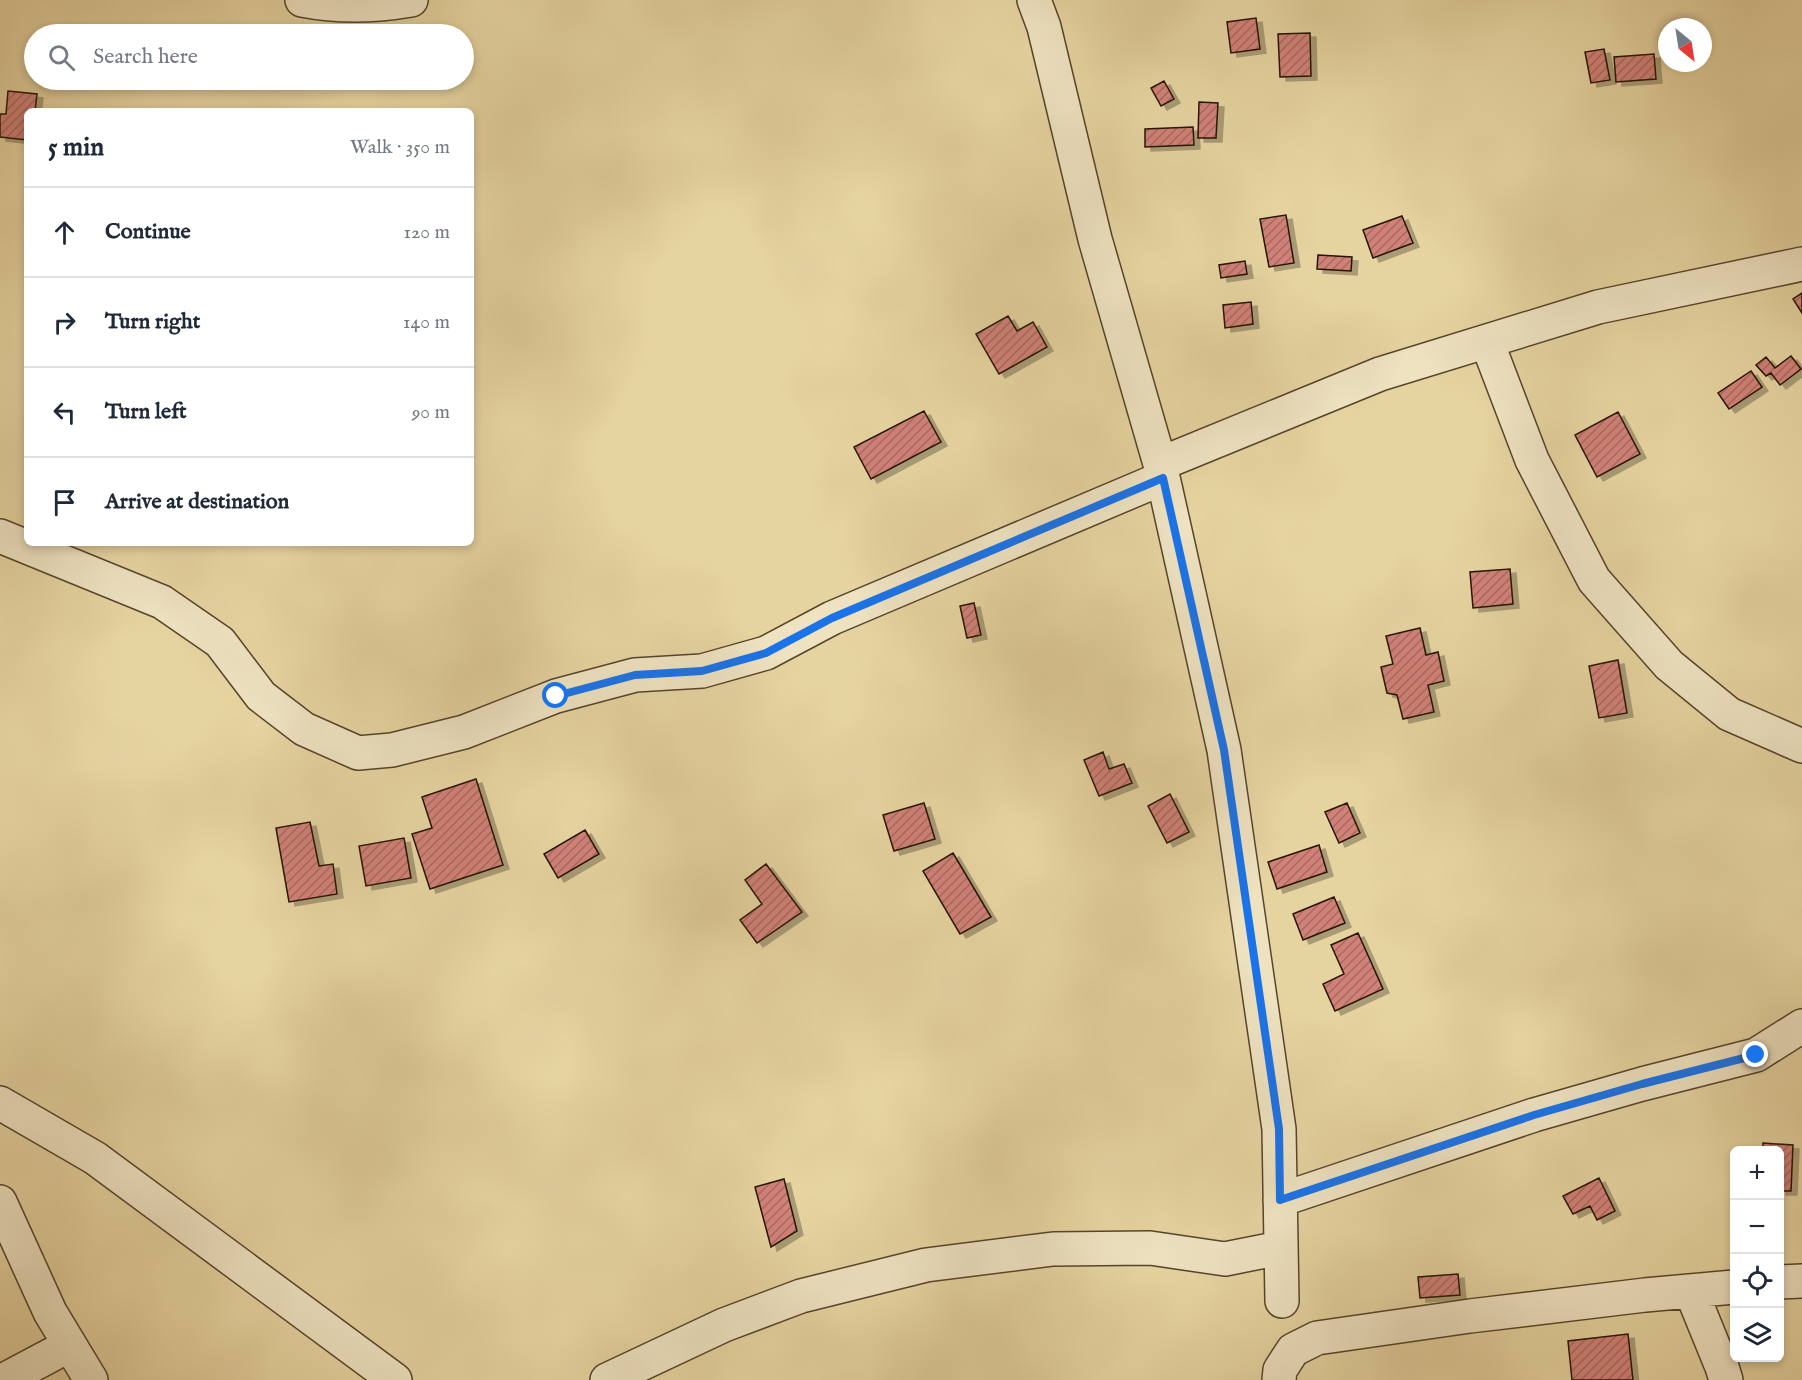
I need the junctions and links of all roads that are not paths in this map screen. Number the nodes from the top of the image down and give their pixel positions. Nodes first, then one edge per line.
1 (302, 0) edge
2 (411, 0) edge
3 (1034, 0) edge
4 (1802, 264) edge
5 (1487, 342) junction
6 (1161, 471) junction
7 (0, 536) edge
8 (24, 546) edge
9 (25, 546) edge
10 (1802, 746) edge
11 (1802, 1026) edge
12 (0, 1103) edge
13 (1280, 1200) junction
14 (0, 1202) edge
15 (1280, 1248) junction
16 (1802, 1281) edge
17 (1784, 1282) edge
18 (1730, 1287) edge
19 (1691, 1291) junction
20 (1282, 1302) dead end
21 (70, 1345) junction
22 (4, 1380) edge
23 (90, 1380) edge
24 (395, 1380) edge
25 (607, 1380) edge
26 (1279, 1380) edge
27 (1725, 1380) edge

1 - 2 street
3 - 6 street
4 - 5 street
5 - 6 street
5 - 10 street
6 - 9 street
6 - 13 street
7 - 8 street
11 - 13 street
12 - 24 street
13 - 15 street
14 - 21 street
15 - 20 street
15 - 25 street
16 - 17 street
18 - 19 street
19 - 26 street
19 - 27 street
21 - 22 street
21 - 23 street

